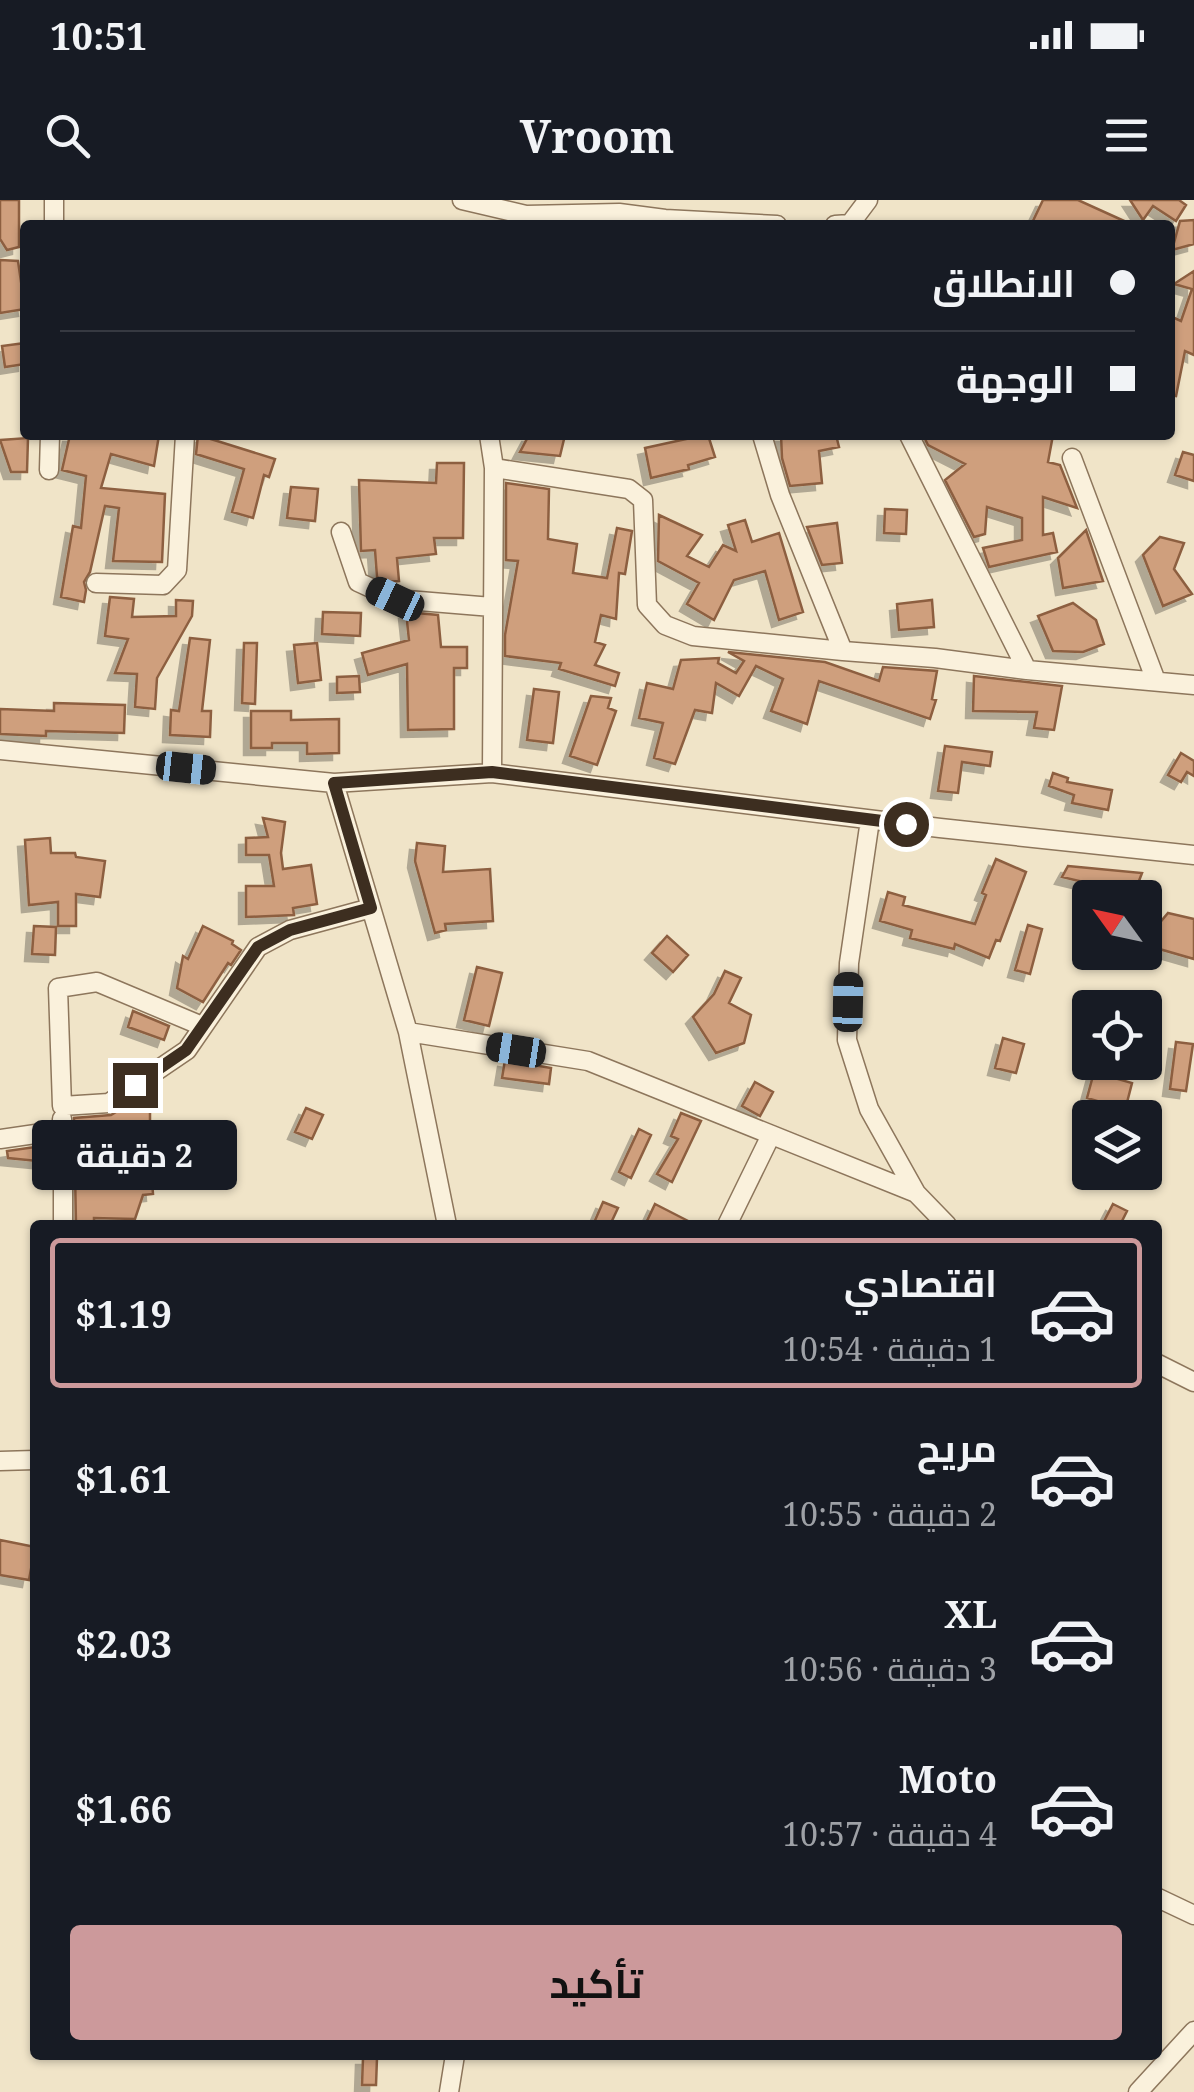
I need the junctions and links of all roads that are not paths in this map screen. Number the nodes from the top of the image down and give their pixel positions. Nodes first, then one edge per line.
1 (462, 200) edge
2 (621, 206) edge
3 (662, 220) edge
4 (50, 440) edge
5 (186, 440) edge
6 (490, 440) edge
7 (764, 440) edge
8 (912, 440) edge
9 (1072, 458) dead end
10 (494, 468) junction
11 (50, 470) dead end
12 (341, 532) dead end
13 (96, 583) dead end
14 (492, 607) junction
15 (844, 652) junction
16 (1028, 670) junction
17 (1156, 682) junction
18 (1194, 685) edge
19 (0, 750) edge
20 (492, 772) junction
21 (334, 783) junction
22 (870, 820) junction
23 (1194, 855) edge
24 (371, 908) junction
25 (202, 1026) junction
26 (408, 1032) junction
27 (62, 1106) junction
28 (63, 1130) junction
29 (770, 1135) junction
30 (0, 1140) edge
31 (916, 1194) junction
32 (63, 1220) edge
33 (446, 1220) edge
34 (728, 1220) edge
35 (942, 1220) edge
36 (1162, 1366) edge
37 (1194, 1382) edge
38 (0, 1460) edge
39 (30, 1460) edge
40 (1162, 1900) edge
41 (1194, 1915) edge
42 (1194, 2031) edge
43 (454, 2060) edge
44 (450, 2092) edge
45 (1138, 2092) edge

1 - 2 street
2 - 3 street
4 - 11 street
5 - 13 street
6 - 10 street
7 - 15 street
8 - 16 street
9 - 17 street
10 - 14 street
10 - 15 street
12 - 14 street
14 - 20 street
15 - 16 street
16 - 17 street
17 - 18 street
19 - 21 street
20 - 21 street
20 - 22 street
21 - 24 street
22 - 23 street
22 - 31 street
24 - 25 street
24 - 26 street
25 - 27 street
25 - 27 street
26 - 29 street
26 - 33 street
27 - 28 street
28 - 30 street
28 - 32 street
29 - 31 street
29 - 34 street
31 - 35 street
36 - 37 street
38 - 39 street
40 - 41 street
42 - 45 street
43 - 44 street

